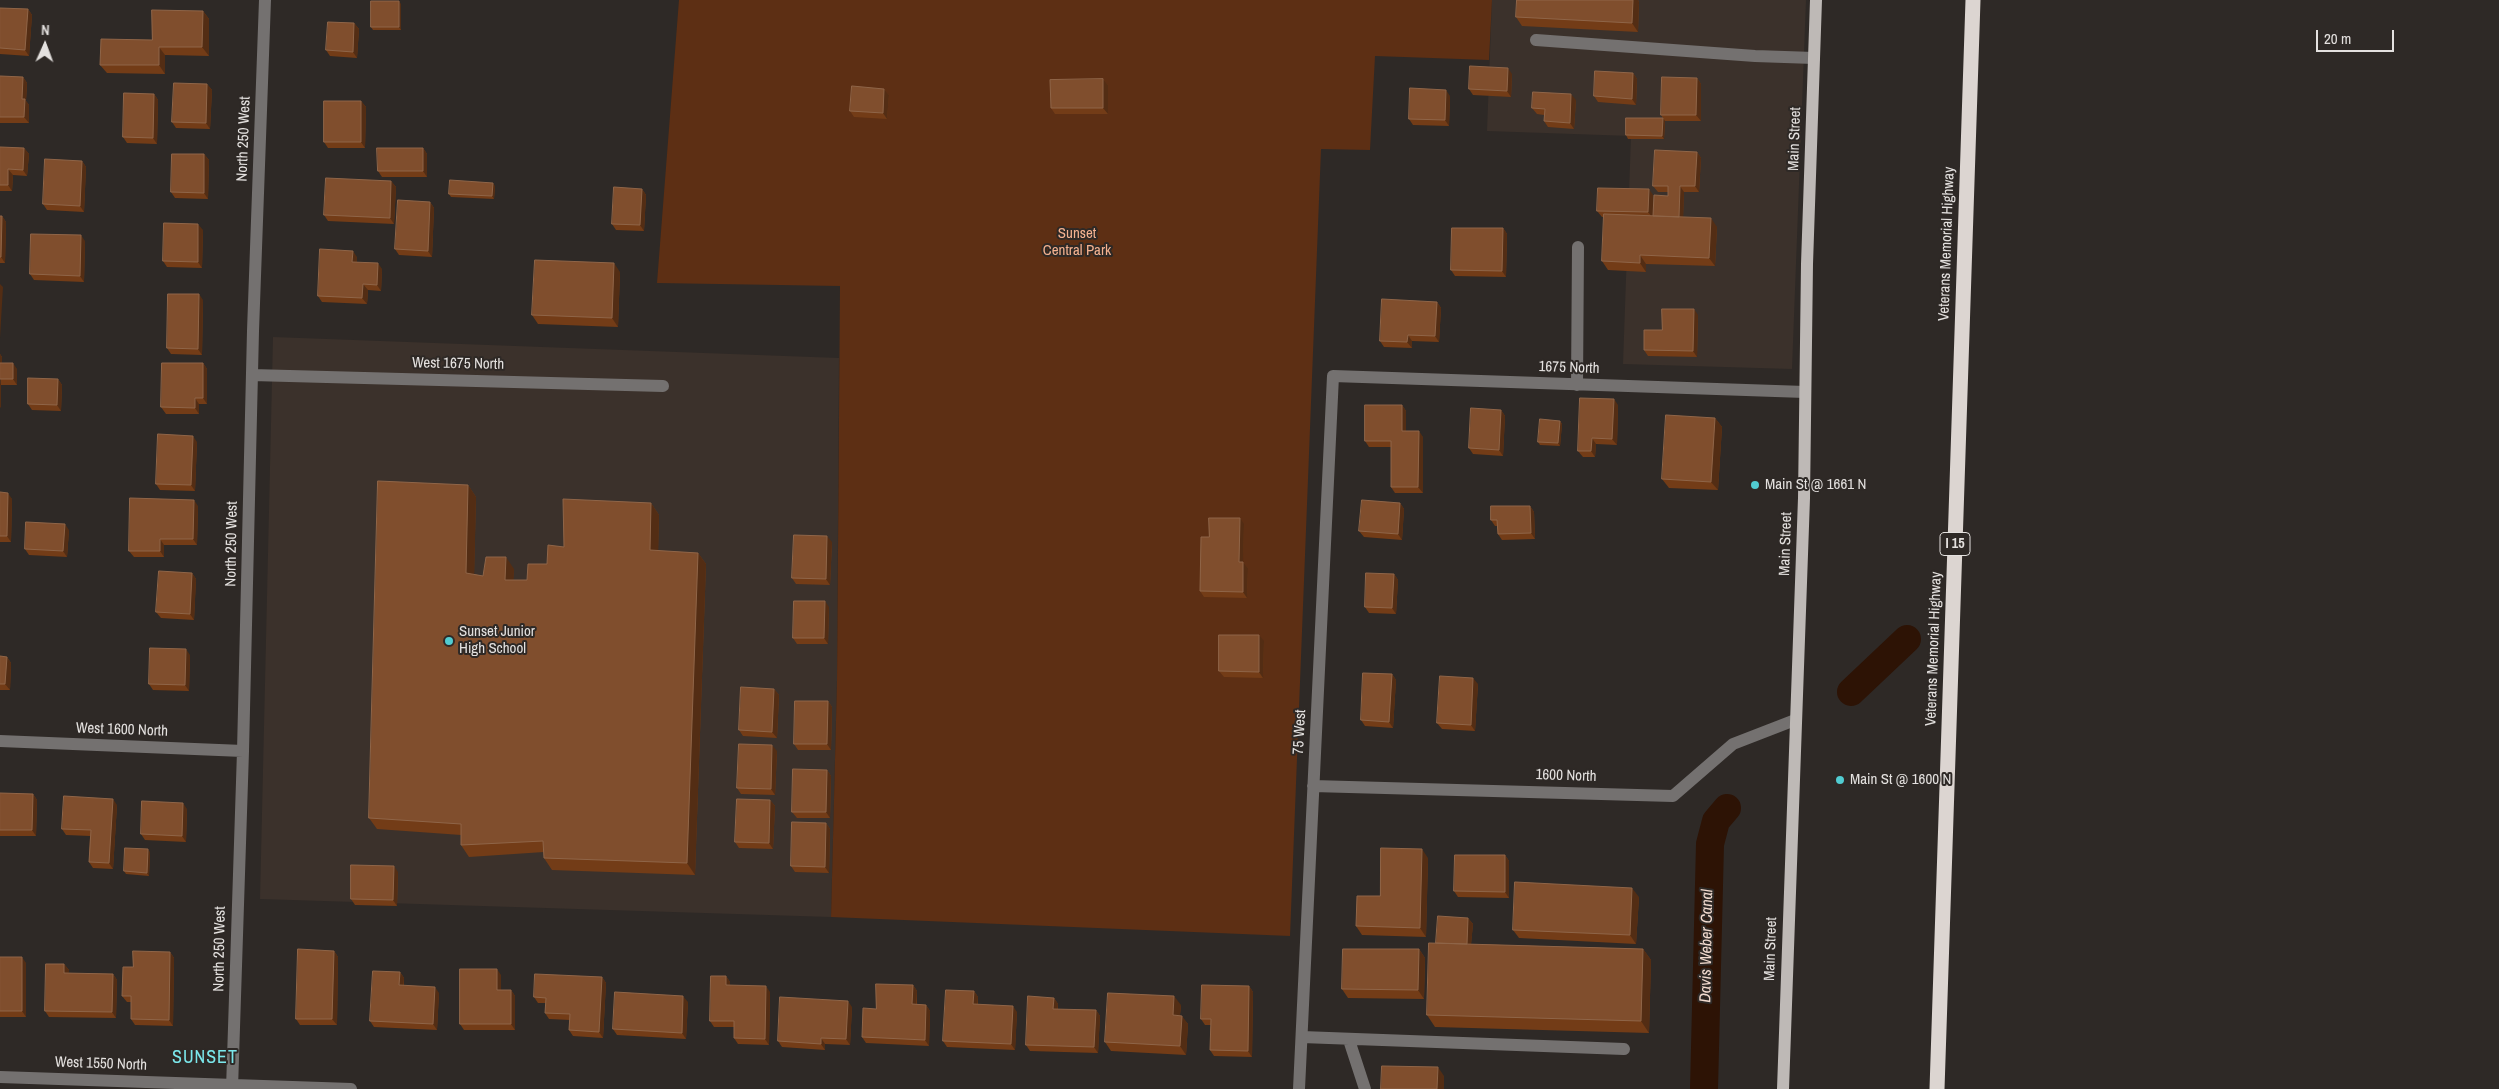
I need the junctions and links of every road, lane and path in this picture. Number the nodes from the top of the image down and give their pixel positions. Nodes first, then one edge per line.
1 (265, 0) edge
2 (1816, 0) edge
3 (1973, 0) edge
4 (1536, 40) dead end
5 (1814, 58) junction
6 (1578, 247) dead end
7 (252, 376) junction
8 (1333, 376) joint
9 (1577, 385) junction
10 (663, 386) dead end
11 (1805, 392) junction
12 (1795, 720) junction
13 (0, 742) edge
14 (243, 751) junction
15 (1313, 786) junction
16 (1302, 1037) junction
17 (1349, 1040) junction
18 (1624, 1048) dead end
19 (0, 1077) edge
20 (232, 1087) edge
21 (351, 1089) edge
22 (1299, 1089) edge
23 (1364, 1089) edge
24 (1783, 1089) edge
25 (1937, 1089) edge

1 - 7 street, North 250 West
2 - 5 main road, Main Street
3 - 25 highway, Veterans Memorial Highway / I 15
4 - 5 street
5 - 11 main road, Main Street
6 - 9 street
7 - 10 street, West 1675 North
7 - 14 street, North 250 West
8 - 9 street, 1675 North
8 - 15 street, 75 West
9 - 11 street, 1675 North
11 - 12 main road, Main Street
12 - 15 street, 1600 North
12 - 24 main road, Main Street
13 - 14 street, West 1600 North
14 - 20 street, North 250 West
15 - 16 street, 75 West
16 - 17 street
16 - 22 street, 75 West
17 - 18 street
17 - 23 street
19 - 20 street, West 1550 North
20 - 21 street, West 1550 North

